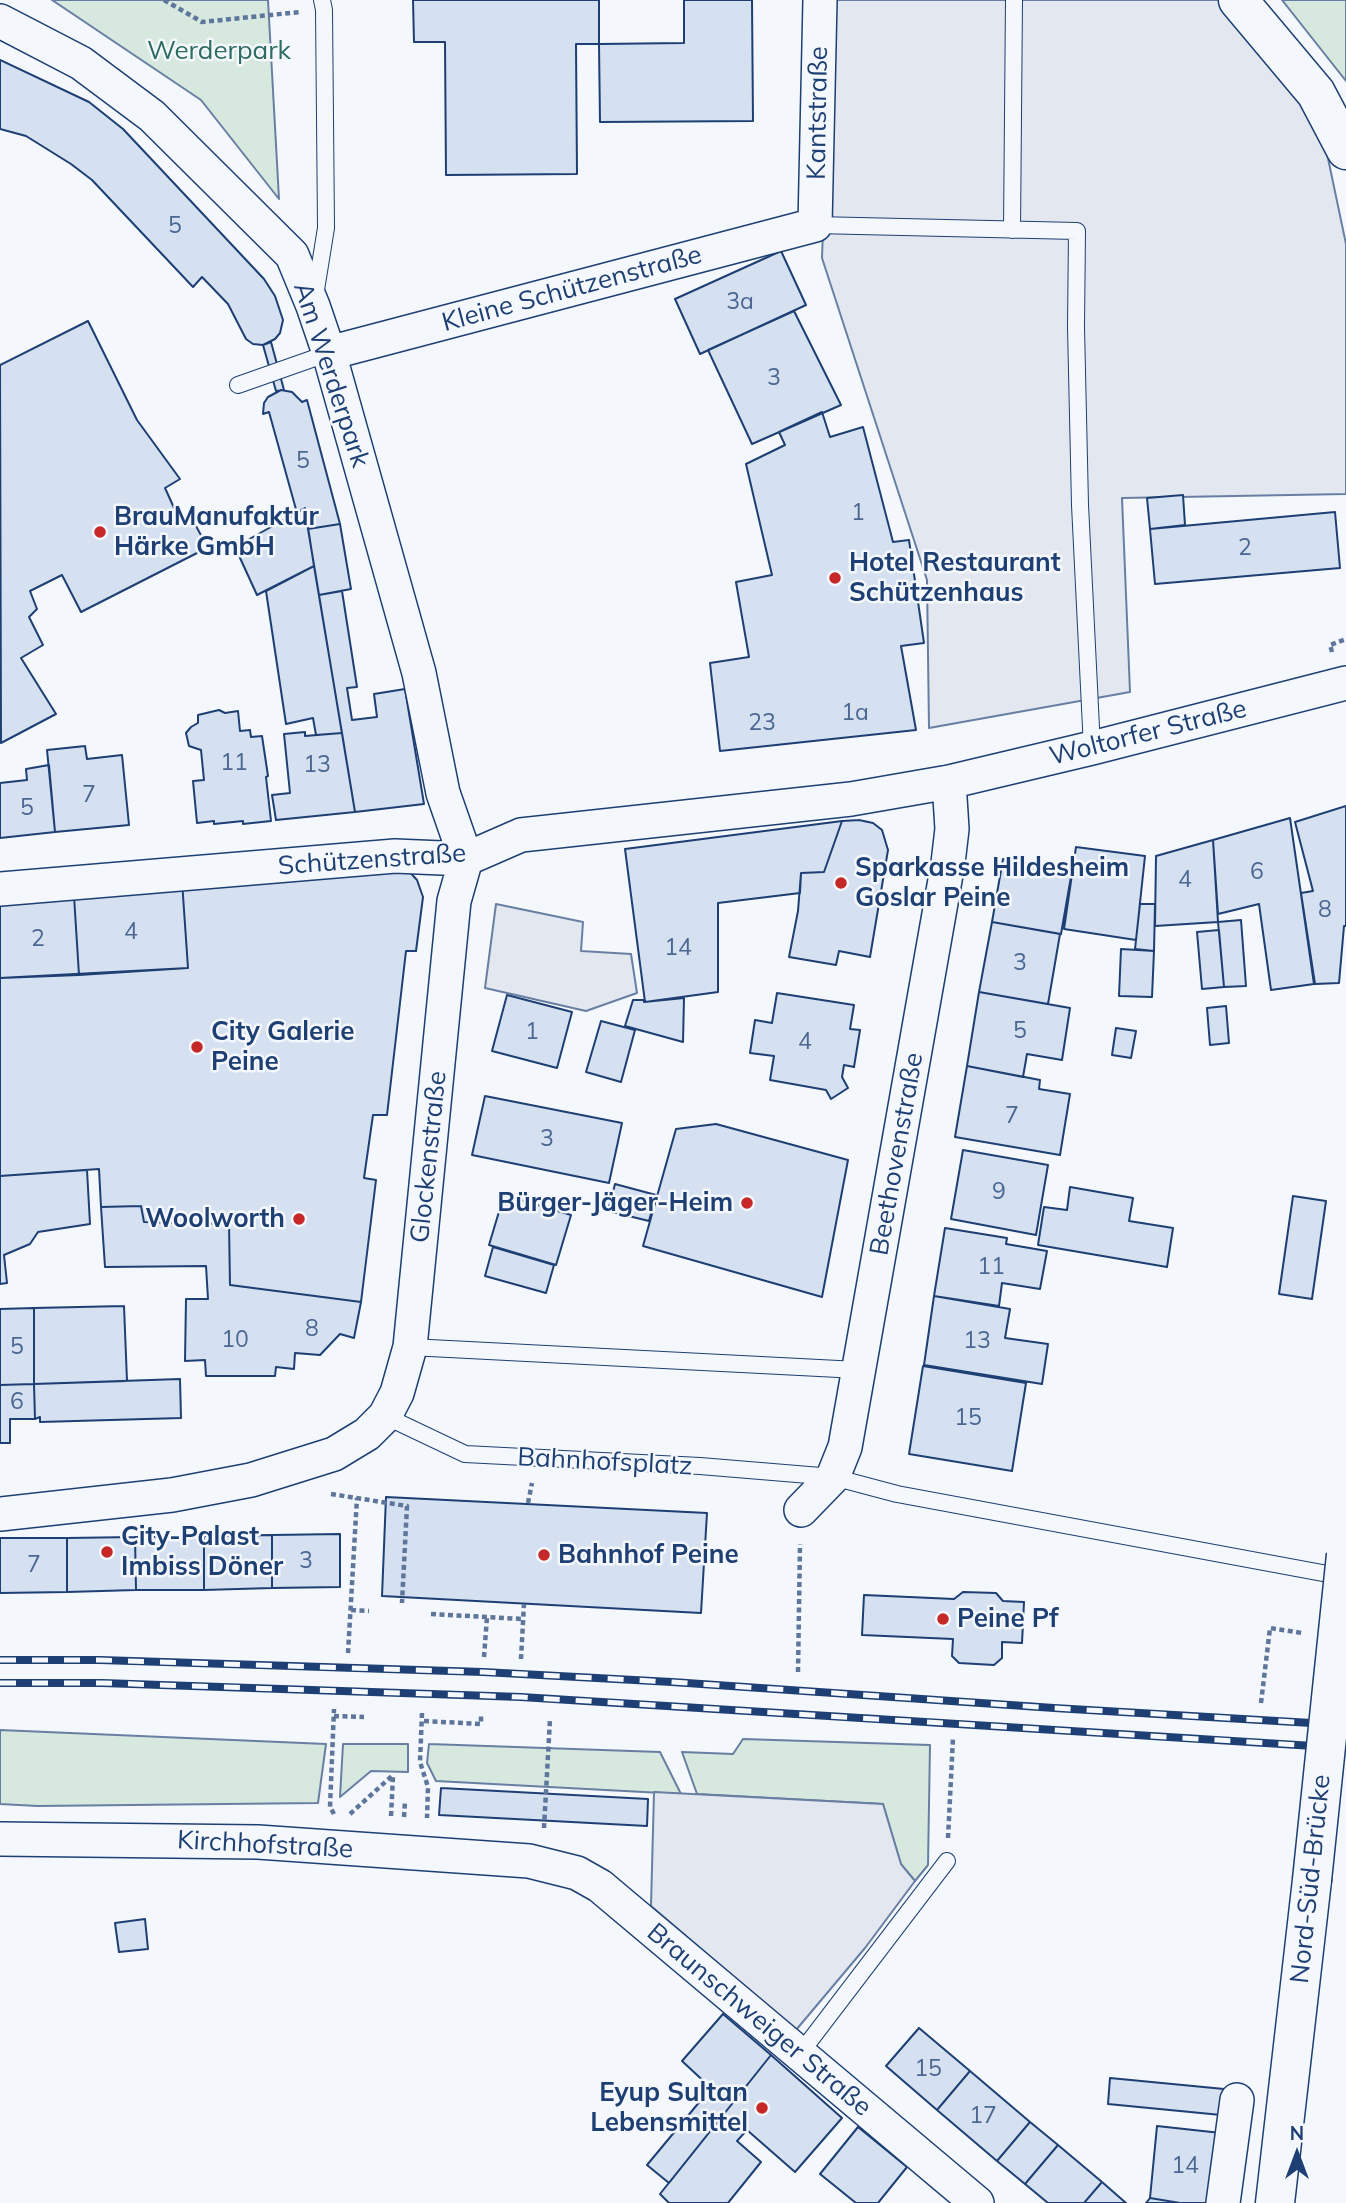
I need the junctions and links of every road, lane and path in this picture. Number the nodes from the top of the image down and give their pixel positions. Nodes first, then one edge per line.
1 (164, 0) edge
2 (820, 0) edge
3 (1014, 0) edge
4 (1238, 0) edge
5 (323, 5) edge
6 (0, 21) edge
7 (1346, 150) edge
8 (815, 225) junction
9 (1012, 230) junction
10 (313, 306) junction
11 (329, 353) junction
12 (238, 385) dead end
13 (1346, 639) edge
14 (1330, 645) dead end
15 (1346, 683) edge
16 (1091, 748) junction
17 (949, 782) junction
18 (466, 859) junction
19 (0, 889) edge
20 (410, 1347) junction
21 (858, 1370) junction
22 (385, 1416) junction
23 (833, 1477) junction
24 (358, 1498) dead end
25 (407, 1506) dead end
26 (801, 1510) joint
27 (0, 1514) edge
28 (1346, 1555) edge
29 (1346, 1577) edge
30 (402, 1603) dead end
31 (524, 1604) dead end
32 (351, 1610) junction
33 (369, 1611) dead end
34 (431, 1615) dead end
35 (487, 1618) junction
36 (523, 1619) junction
37 (1304, 1633) dead end
38 (348, 1653) dead end
39 (484, 1657) dead end
40 (522, 1658) dead end
41 (798, 1672) dead end
42 (1261, 1703) dead end
43 (334, 1709) dead end
44 (422, 1713) dead end
45 (481, 1715) dead end
46 (334, 1716) junction
47 (364, 1717) dead end
48 (550, 1719) dead end
49 (425, 1721) dead end
50 (953, 1738) dead end
51 (347, 1816) dead end
52 (338, 1824) dead end
53 (390, 1827) dead end
54 (0, 1839) edge
55 (426, 1854) junction
56 (947, 1861) joint
57 (536, 1862) junction
58 (799, 2055) junction
59 (1237, 2099) dead end
60 (977, 2203) edge
61 (1223, 2203) edge
62 (1275, 2203) edge

1 - 5 path
2 - 8 street, Kantstraße
3 - 9 lane
4 - 7 street
5 - 10 lane
6 - 10 street, Am Werderpark
8 - 9 lane
8 - 11 street, Kleine Schützenstraße
9 - 16 lane
10 - 11 street, Am Werderpark
11 - 12 lane
11 - 18 street, Am Werderpark
13 - 14 path
15 - 16 street, Woltorfer Straße
16 - 17 street, Woltorfer Straße
17 - 18 street, Schützenstraße
17 - 21 street, Beethovenstraße
18 - 19 street, Schützenstraße
18 - 20 street, Glockenstraße
20 - 21 lane
20 - 22 street, Glockenstraße
21 - 23 street, Beethovenstraße
22 - 23 lane, Bahnhofsplatz
22 - 27 street, Glockenstraße
23 - 26 street, Beethovenstraße
23 - 29 lane, Bahnhofsplatz
24 - 32 path
25 - 30 path
26 - 41 path
28 - 62 street, Nord-Süd-Brücke, bridge
31 - 36 path
32 - 33 path
32 - 38 path
34 - 35 path
35 - 36 path
35 - 39 path
36 - 40 path
37 - 42 path
43 - 46 path
44 - 55 path
45 - 49 path
46 - 47 path
46 - 52 path
48 - 57 path
50 - 56 path
51 - 53 path
54 - 55 street, Kirchhofstraße
55 - 57 street, Kirchhofstraße
56 - 58 lane
57 - 58 street, Braunschweiger Straße
58 - 60 street, Braunschweiger Straße
59 - 61 street

